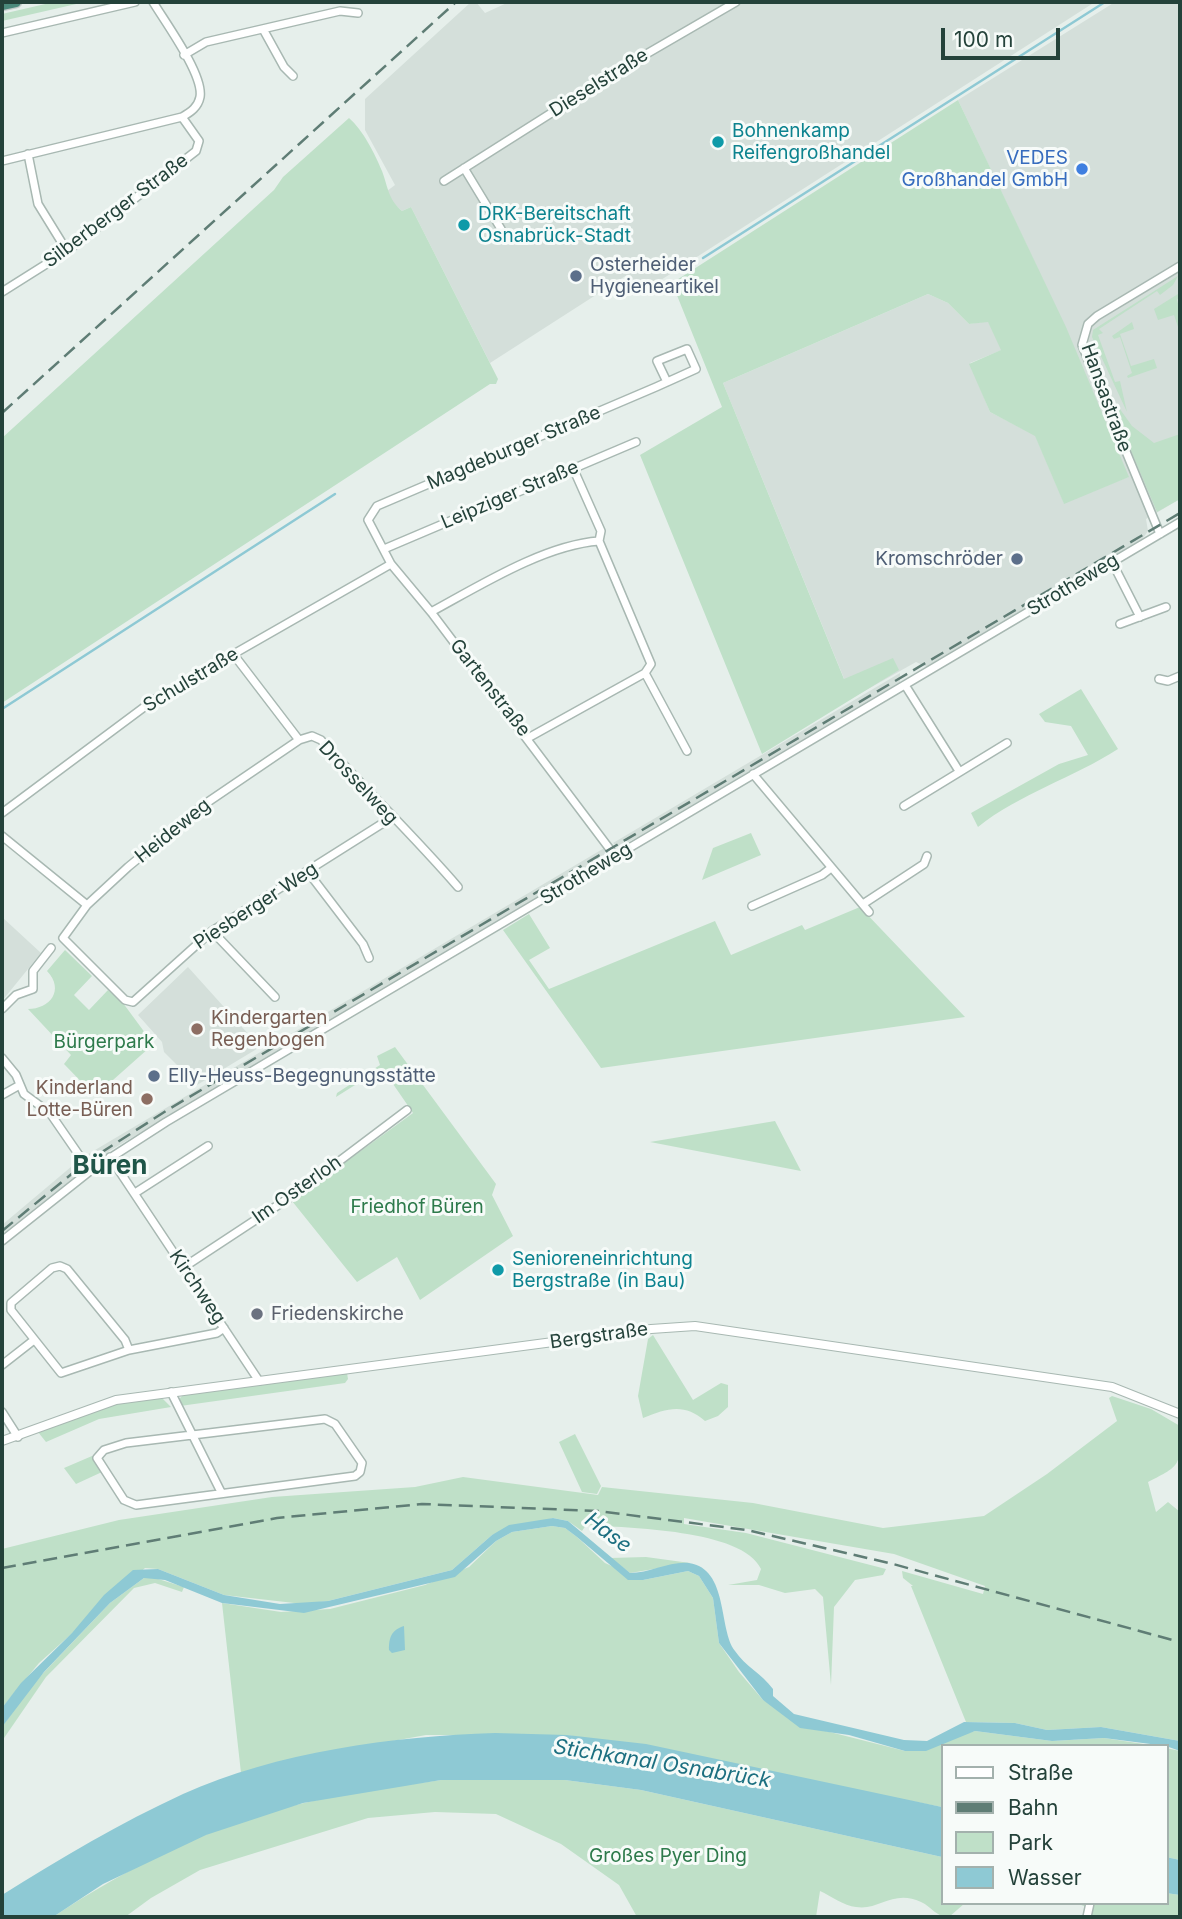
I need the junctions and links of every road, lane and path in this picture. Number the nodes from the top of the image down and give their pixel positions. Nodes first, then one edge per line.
1 (16, 2) edge
2 (135, 2) edge
3 (153, 2) edge
4 (736, 2) edge
5 (2, 5) edge
6 (358, 13) dead end
7 (263, 29) junction
8 (2, 33) edge
9 (184, 55) junction
10 (293, 76) dead end
11 (182, 117) junction
12 (28, 154) junction
13 (2, 160) edge
14 (464, 168) junction
15 (444, 181) dead end
16 (501, 229) dead end
17 (67, 251) junction
18 (1180, 266) edge
19 (2, 292) edge
20 (667, 382) junction
21 (636, 442) dead end
22 (573, 468) junction
23 (368, 520) joint
24 (1180, 522) edge
25 (1160, 534) junction
26 (599, 541) junction
27 (384, 549) junction
28 (1112, 562) junction
29 (391, 564) junction
30 (1166, 607) dead end
31 (431, 612) junction
32 (1140, 617) junction
33 (1120, 624) dead end
34 (234, 655) junction
35 (645, 673) junction
36 (1180, 676) edge
37 (1159, 679) dead end
38 (905, 685) junction
39 (528, 737) junction
40 (299, 740) junction
41 (1007, 743) dead end
42 (687, 751) dead end
43 (960, 771) junction
44 (753, 774) junction
45 (904, 806) dead end
46 (2, 813) edge
47 (391, 818) junction
48 (2, 836) edge
49 (615, 856) junction
50 (927, 856) dead end
51 (831, 868) junction
52 (307, 872) junction
53 (458, 887) dead end
54 (863, 904) junction
55 (87, 905) junction
56 (752, 906) dead end
57 (869, 912) dead end
58 (212, 931) junction
59 (51, 948) dead end
60 (369, 958) dead end
61 (275, 997) dead end
62 (129, 1003) joint
63 (2, 1009) edge
64 (2, 1058) edge
65 (18, 1086) junction
66 (2, 1095) edge
67 (407, 1110) dead end
68 (208, 1146) dead end
69 (110, 1157) junction
70 (90, 1171) junction
71 (135, 1193) junction
72 (2, 1241) edge
73 (184, 1267) junction
74 (225, 1328) junction
75 (34, 1339) junction
76 (129, 1350) junction
77 (2, 1365) edge
78 (259, 1381) junction
79 (171, 1392) junction
80 (2, 1412) edge
81 (1180, 1414) edge
82 (191, 1436) junction
83 (18, 1437) junction
84 (2, 1441) edge
85 (2, 1447) edge
86 (221, 1492) junction
87 (1090, 1905) edge
88 (1087, 1917) edge

1 - 5 highway
2 - 8 street
3 - 9 street
4 - 14 street, Dieselstraße
6 - 7 street
7 - 9 street
7 - 10 street
9 - 11 street
11 - 12 street
11 - 17 street, Silberberger Straße
12 - 13 street
12 - 17 street
14 - 15 street, Dieselstraße
14 - 16 street
17 - 19 street, Silberberger Straße
18 - 25 street, Hansastraße
20 - 20 street, Magdeburger Straße
20 - 23 street, Magdeburger Straße
21 - 22 street, Leipziger Straße
22 - 26 street
22 - 27 street, Leipziger Straße
23 - 27 street, Gartenstraße
24 - 25 street, Strotheweg
25 - 28 street, Strotheweg
26 - 31 street
26 - 35 street
27 - 29 street, Gartenstraße
28 - 32 street
28 - 38 street, Strotheweg
29 - 31 street, Gartenstraße
29 - 34 street, Schulstraße
30 - 32 street
31 - 39 street, Gartenstraße
32 - 33 street
34 - 40 street, Drosselweg
34 - 46 street, Schulstraße
35 - 39 street
35 - 42 street
36 - 37 street
38 - 43 street
38 - 44 street, Strotheweg
39 - 49 street, Gartenstraße
40 - 47 street, Drosselweg
40 - 55 street, Heideweg
41 - 43 street
43 - 45 street
44 - 49 street, Strotheweg
44 - 51 street
47 - 52 street, Piesberger Weg
47 - 53 street, Drosselweg
48 - 55 street
49 - 69 street, Strotheweg
50 - 54 street
51 - 54 street
51 - 56 street
52 - 58 street, Piesberger Weg
52 - 60 street
54 - 57 street
55 - 62 street, Heideweg
58 - 61 street
58 - 62 street, Piesberger Weg
59 - 63 street
64 - 65 street
65 - 66 street
65 - 70 street
67 - 73 street, Im Osterloh
68 - 71 street
69 - 70 street, Strotheweg
69 - 71 street, Kirchweg
70 - 72 street, Strotheweg
71 - 73 street, Kirchweg
73 - 74 street, Kirchweg
74 - 76 street
74 - 78 street, Kirchweg
75 - 76 street
75 - 76 street
75 - 77 street
78 - 79 street, Bergstraße
78 - 81 street, Bergstraße
79 - 82 street
79 - 83 street, Bergstraße
80 - 83 street
82 - 86 street
82 - 86 street
82 - 86 street
83 - 84 street, Bergstraße
83 - 85 street, Bergstraße
87 - 88 street

